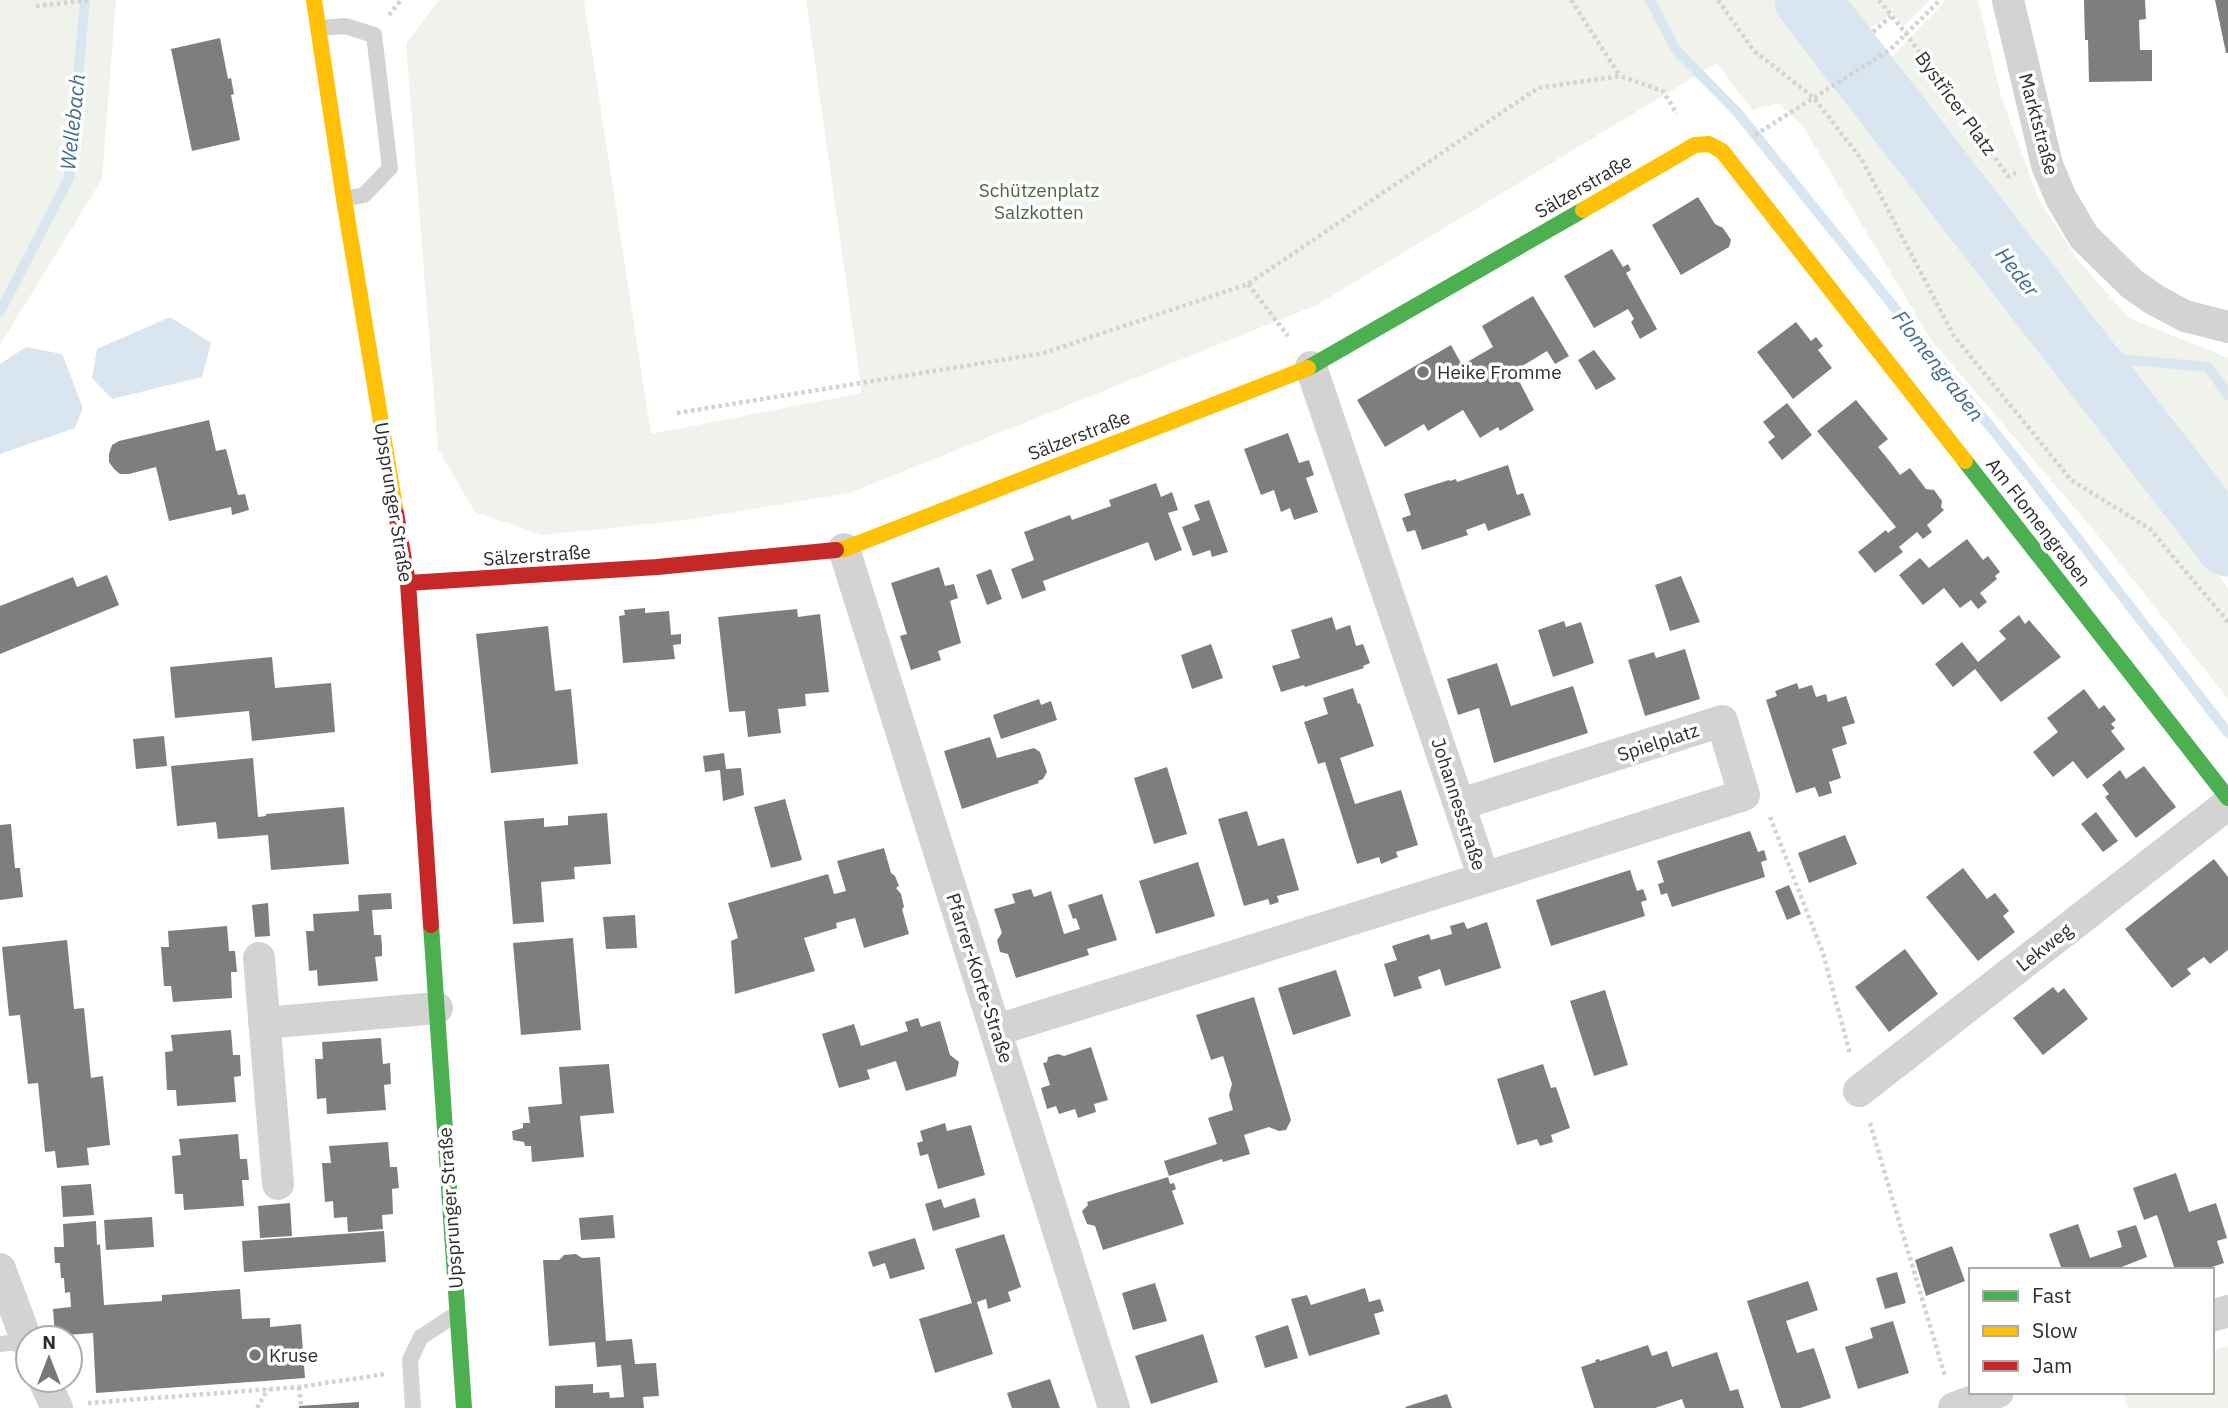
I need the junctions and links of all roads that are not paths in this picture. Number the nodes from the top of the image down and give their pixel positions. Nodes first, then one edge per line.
1 (314, 0) edge
2 (2008, 0) edge
3 (318, 28) junction
4 (1709, 144) joint
5 (344, 199) junction
6 (2228, 327) edge
7 (1311, 367) junction
8 (844, 549) junction
9 (408, 583) junction
10 (2228, 797) edge
11 (1461, 804) junction
12 (2228, 804) edge
13 (1484, 878) junction
14 (259, 958) dead end
15 (437, 1008) junction
16 (264, 1023) junction
17 (997, 1030) junction
18 (1860, 1091) road end
19 (278, 1184) dead end
20 (0, 1269) edge
21 (457, 1314) junction
22 (14, 1327) edge
23 (1992, 1394) edge
24 (413, 1408) edge
25 (464, 1408) edge
26 (1114, 1408) edge
27 (1954, 1408) edge

1 - 3 street, Upsprunger Straße
2 - 6 street, Marktstraße
3 - 5 street, Upsprunger Straße
3 - 5 lane
4 - 7 street, Sälzerstraße
4 - 10 street, Am Flomengraben
5 - 9 street, Upsprunger Straße
7 - 8 street, Sälzerstraße
7 - 11 street, Johannesstraße
8 - 9 street, Sälzerstraße
8 - 17 street, Pfarrer-Korte-Straße
9 - 15 street, Upsprunger Straße
11 - 13 street, Johannesstraße
11 - 13 street, Spielplatz
12 - 18 street, Lekweg
13 - 17 street, Johannesstraße
14 - 16 street
15 - 16 street
15 - 21 street, Upsprunger Straße
16 - 19 street
17 - 26 street, Pfarrer-Korte-Straße
20 - 22 street
21 - 24 lane
21 - 25 street, Upsprunger Straße
23 - 27 street

